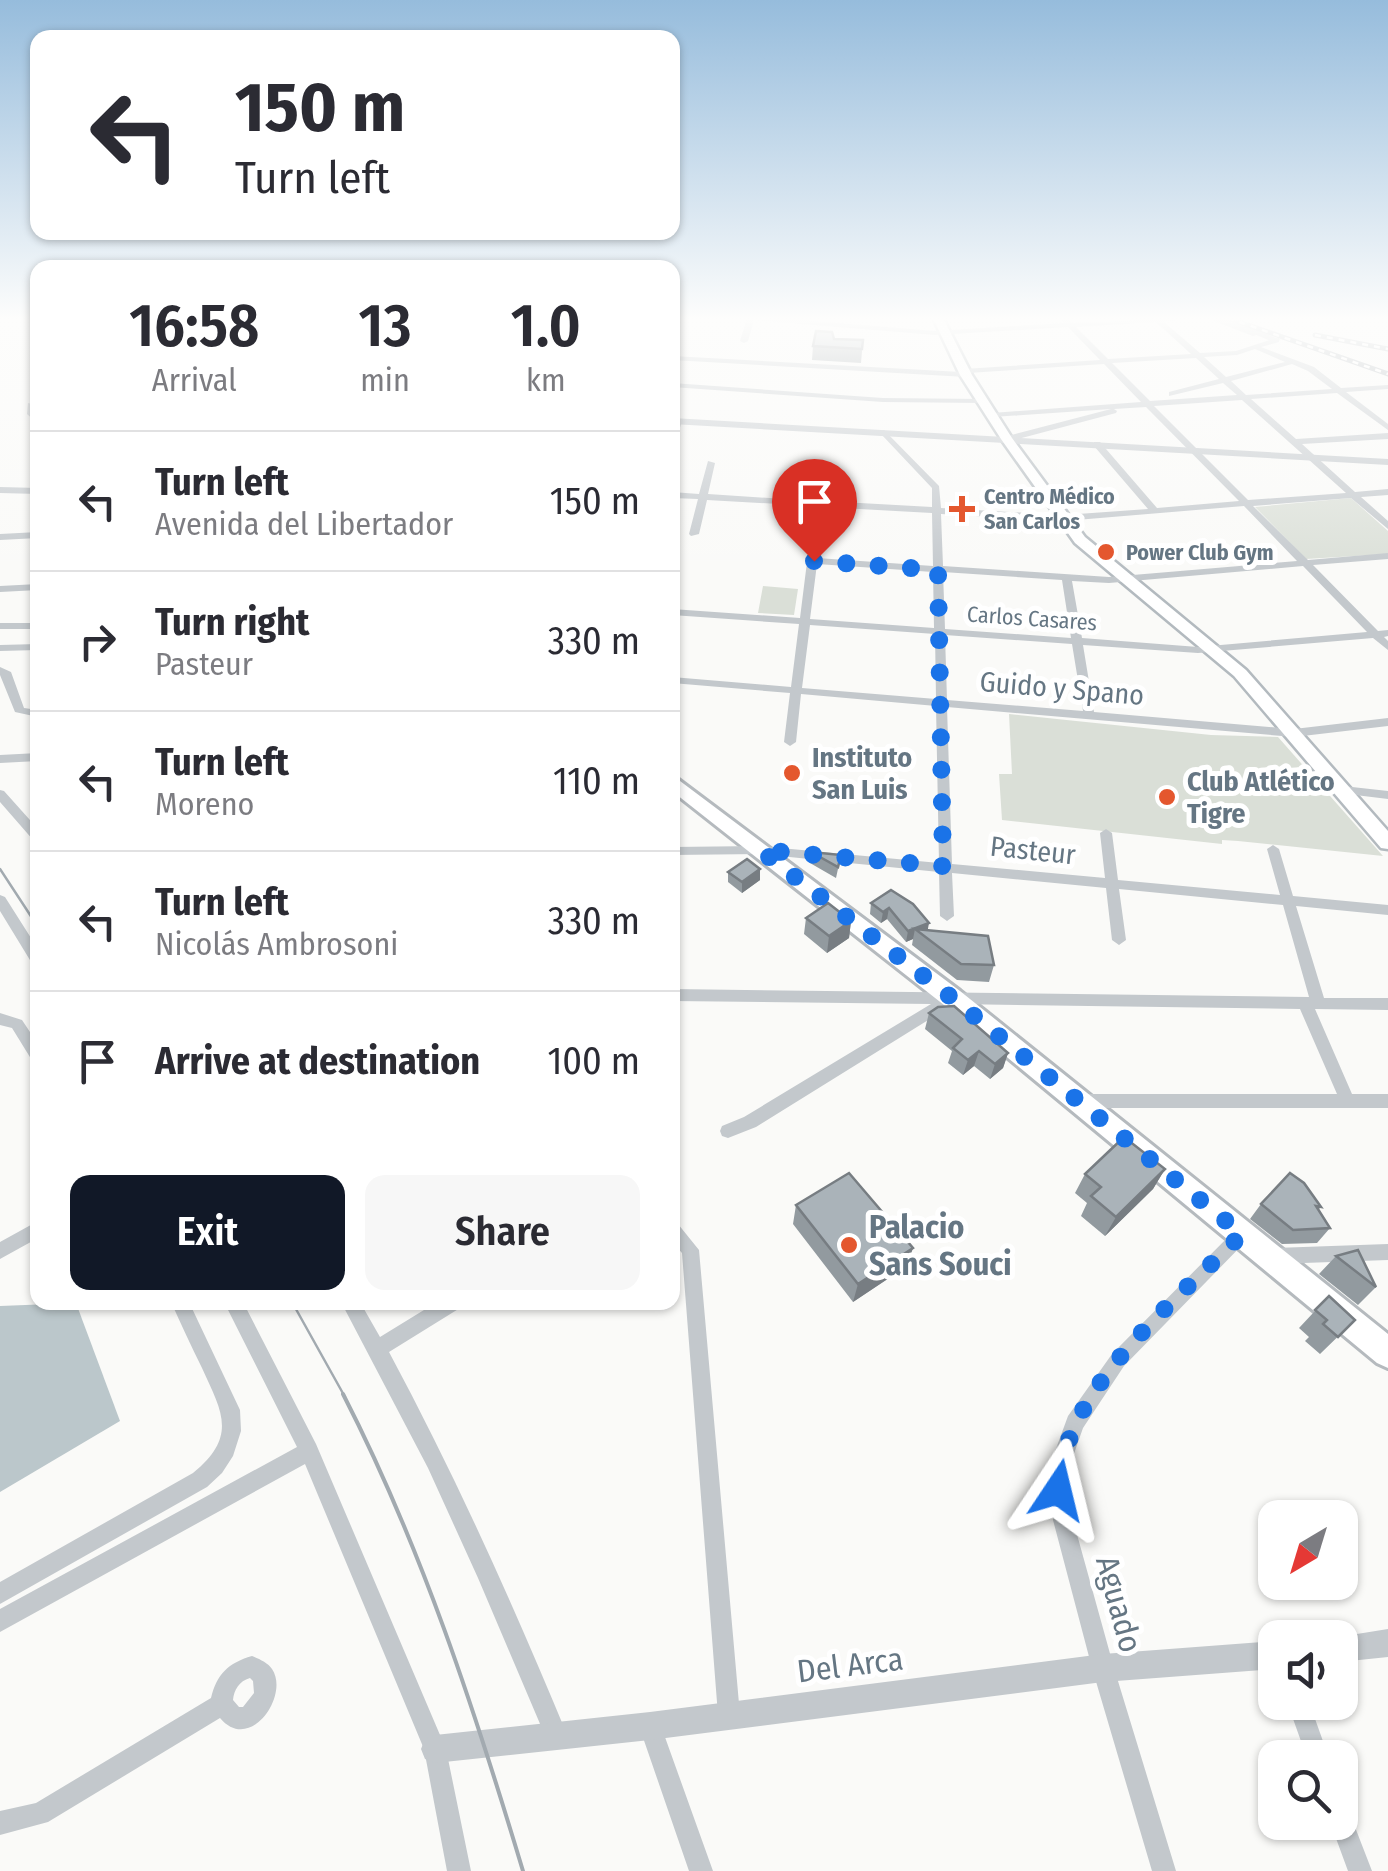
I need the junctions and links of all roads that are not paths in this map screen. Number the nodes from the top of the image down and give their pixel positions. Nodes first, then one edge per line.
1 (985, 405) edge
2 (1105, 405) edge
3 (1132, 405) edge
4 (1147, 405) edge
5 (1252, 405) edge
6 (1357, 405) edge
7 (992, 415) junction
8 (680, 421) edge
9 (884, 432) junction
10 (1388, 432) edge
11 (1007, 439) junction
12 (1294, 442) junction
13 (1097, 444) junction
14 (1191, 450) junction
15 (1311, 458) junction
16 (1388, 462) edge
17 (711, 463) dead end
18 (823, 473) dead end
19 (0, 490) edge
20 (30, 491) edge
21 (1388, 492) edge
22 (1353, 494) junction
23 (680, 496) edge
24 (703, 497) junction
25 (1246, 503) junction
26 (820, 504) junction
27 (1154, 510) junction
28 (938, 511) junction
29 (1064, 518) junction
30 (1388, 526) edge
31 (694, 534) dead end
32 (30, 535) edge
33 (0, 537) edge
34 (1388, 556) edge
35 (814, 561) junction
36 (1306, 563) junction
37 (938, 570) junction
38 (1066, 577) junction
39 (1124, 580) junction
40 (30, 587) edge
41 (0, 589) edge
42 (680, 613) edge
43 (806, 622) junction
44 (0, 626) edge
45 (30, 626) edge
46 (940, 632) junction
47 (1382, 634) edge
48 (1076, 642) junction
49 (30, 647) edge
50 (1388, 647) edge
51 (0, 648) edge
52 (1211, 650) junction
53 (0, 670) edge
54 (680, 681) edge
55 (798, 692) junction
56 (940, 704) junction
57 (30, 712) edge
58 (1089, 715) junction
59 (1388, 722) edge
60 (1294, 733) junction
61 (790, 742) dead end
62 (30, 757) edge
63 (0, 759) edge
64 (680, 787) edge
65 (1343, 790) junction
66 (0, 794) edge
67 (1388, 795) edge
68 (30, 829) edge
69 (1106, 833) dead end
70 (1388, 843) edge
71 (1273, 848) dead end
72 (760, 850) junction
73 (680, 851) edge
74 (943, 866) junction
75 (1112, 883) junction
76 (0, 900) edge
77 (1285, 900) junction
78 (1388, 910) edge
79 (947, 916) dead end
80 (1119, 940) dead end
81 (30, 948) edge
82 (680, 995) edge
83 (952, 998) junction
84 (1311, 1003) junction
85 (1388, 1004) edge
86 (0, 1020) edge
87 (30, 1045) edge
88 (1076, 1100) junction
89 (1347, 1100) junction
90 (1388, 1101) edge
91 (728, 1132) dead end
92 (30, 1234) edge
93 (1242, 1234) junction
94 (680, 1238) edge
95 (0, 1251) edge
96 (1388, 1252) edge
97 (1269, 1256) junction
98 (184, 1310) edge
99 (237, 1310) edge
100 (355, 1310) edge
101 (441, 1310) edge
102 (378, 1350) junction
103 (1388, 1353) edge
104 (309, 1451) junction
105 (0, 1594) edge
106 (0, 1621) edge
107 (1388, 1643) edge
108 (1358, 1646) edge
109 (1258, 1656) edge
110 (1102, 1668) junction
111 (222, 1704) dead end
112 (729, 1715) junction
113 (650, 1726) junction
114 (557, 1737) junction
115 (434, 1749) junction
116 (0, 1822) edge
117 (1349, 1840) edge
118 (459, 1871) edge
119 (701, 1871) edge
120 (1164, 1871) edge
121 (1360, 1871) edge

1 - 7 main road
2 - 7 street
3 - 11 street
4 - 14 street
5 - 12 street
6 - 10 street
7 - 11 main road
8 - 9 street
9 - 11 street
9 - 28 street
10 - 12 street
11 - 13 street
11 - 29 main road
12 - 15 street
13 - 14 street
13 - 27 street
14 - 15 street
14 - 25 street
15 - 16 street
15 - 22 street
17 - 24 street
18 - 26 street
19 - 20 street
21 - 22 street
22 - 25 street
22 - 30 street
23 - 24 street
24 - 26 street
24 - 31 street
25 - 27 street
25 - 36 street
26 - 28 street
26 - 35 street
27 - 29 street
28 - 29 street
28 - 37 street
29 - 39 main road
32 - 33 street
34 - 36 street
35 - 37 street
35 - 43 street
36 - 39 street
36 - 47 street
37 - 38 street
37 - 46 street
38 - 39 street
38 - 48 street
39 - 52 main road
40 - 41 street
42 - 43 street, Carlos Casares
43 - 46 street, Carlos Casares
43 - 55 street
44 - 45 street
46 - 48 street, Carlos Casares
46 - 56 street
47 - 50 street
47 - 52 street, Carlos Casares
48 - 52 street, Carlos Casares
48 - 58 street
49 - 51 street
52 - 60 main road
53 - 57 street
54 - 55 street, Guido y Spano
55 - 56 street, Guido y Spano
55 - 61 street
56 - 58 street, Guido y Spano
56 - 74 street
58 - 60 street, Guido y Spano
59 - 60 street, Guido y Spano
60 - 65 main road
62 - 63 street
64 - 72 main road
65 - 67 street
65 - 70 main road
66 - 68 street
69 - 75 street
71 - 77 street
72 - 73 street, Pasteur
72 - 74 street, Pasteur
72 - 83 main road
74 - 75 street, Pasteur
74 - 79 street
75 - 77 street, Pasteur
75 - 80 street
76 - 81 street
77 - 78 street, Pasteur
77 - 84 street
82 - 83 street
83 - 84 street
83 - 88 main road
83 - 91 street
84 - 85 street
84 - 89 street
86 - 87 street
88 - 89 street
88 - 93 main road
89 - 90 street
92 - 95 street
93 - 97 main road
93 - 110 street, Aguado
94 - 112 street
96 - 97 street
97 - 103 main road
98 - 105 street
99 - 104 street
100 - 102 street
101 - 102 street
102 - 114 street
104 - 106 street
104 - 115 street
107 - 108 street
109 - 110 street, Del Arca
110 - 112 street, Del Arca
110 - 120 street, Aguado
111 - 116 street
112 - 113 street, Del Arca
113 - 114 street, Del Arca
113 - 119 street
114 - 115 street, Del Arca
115 - 118 street
117 - 121 street

